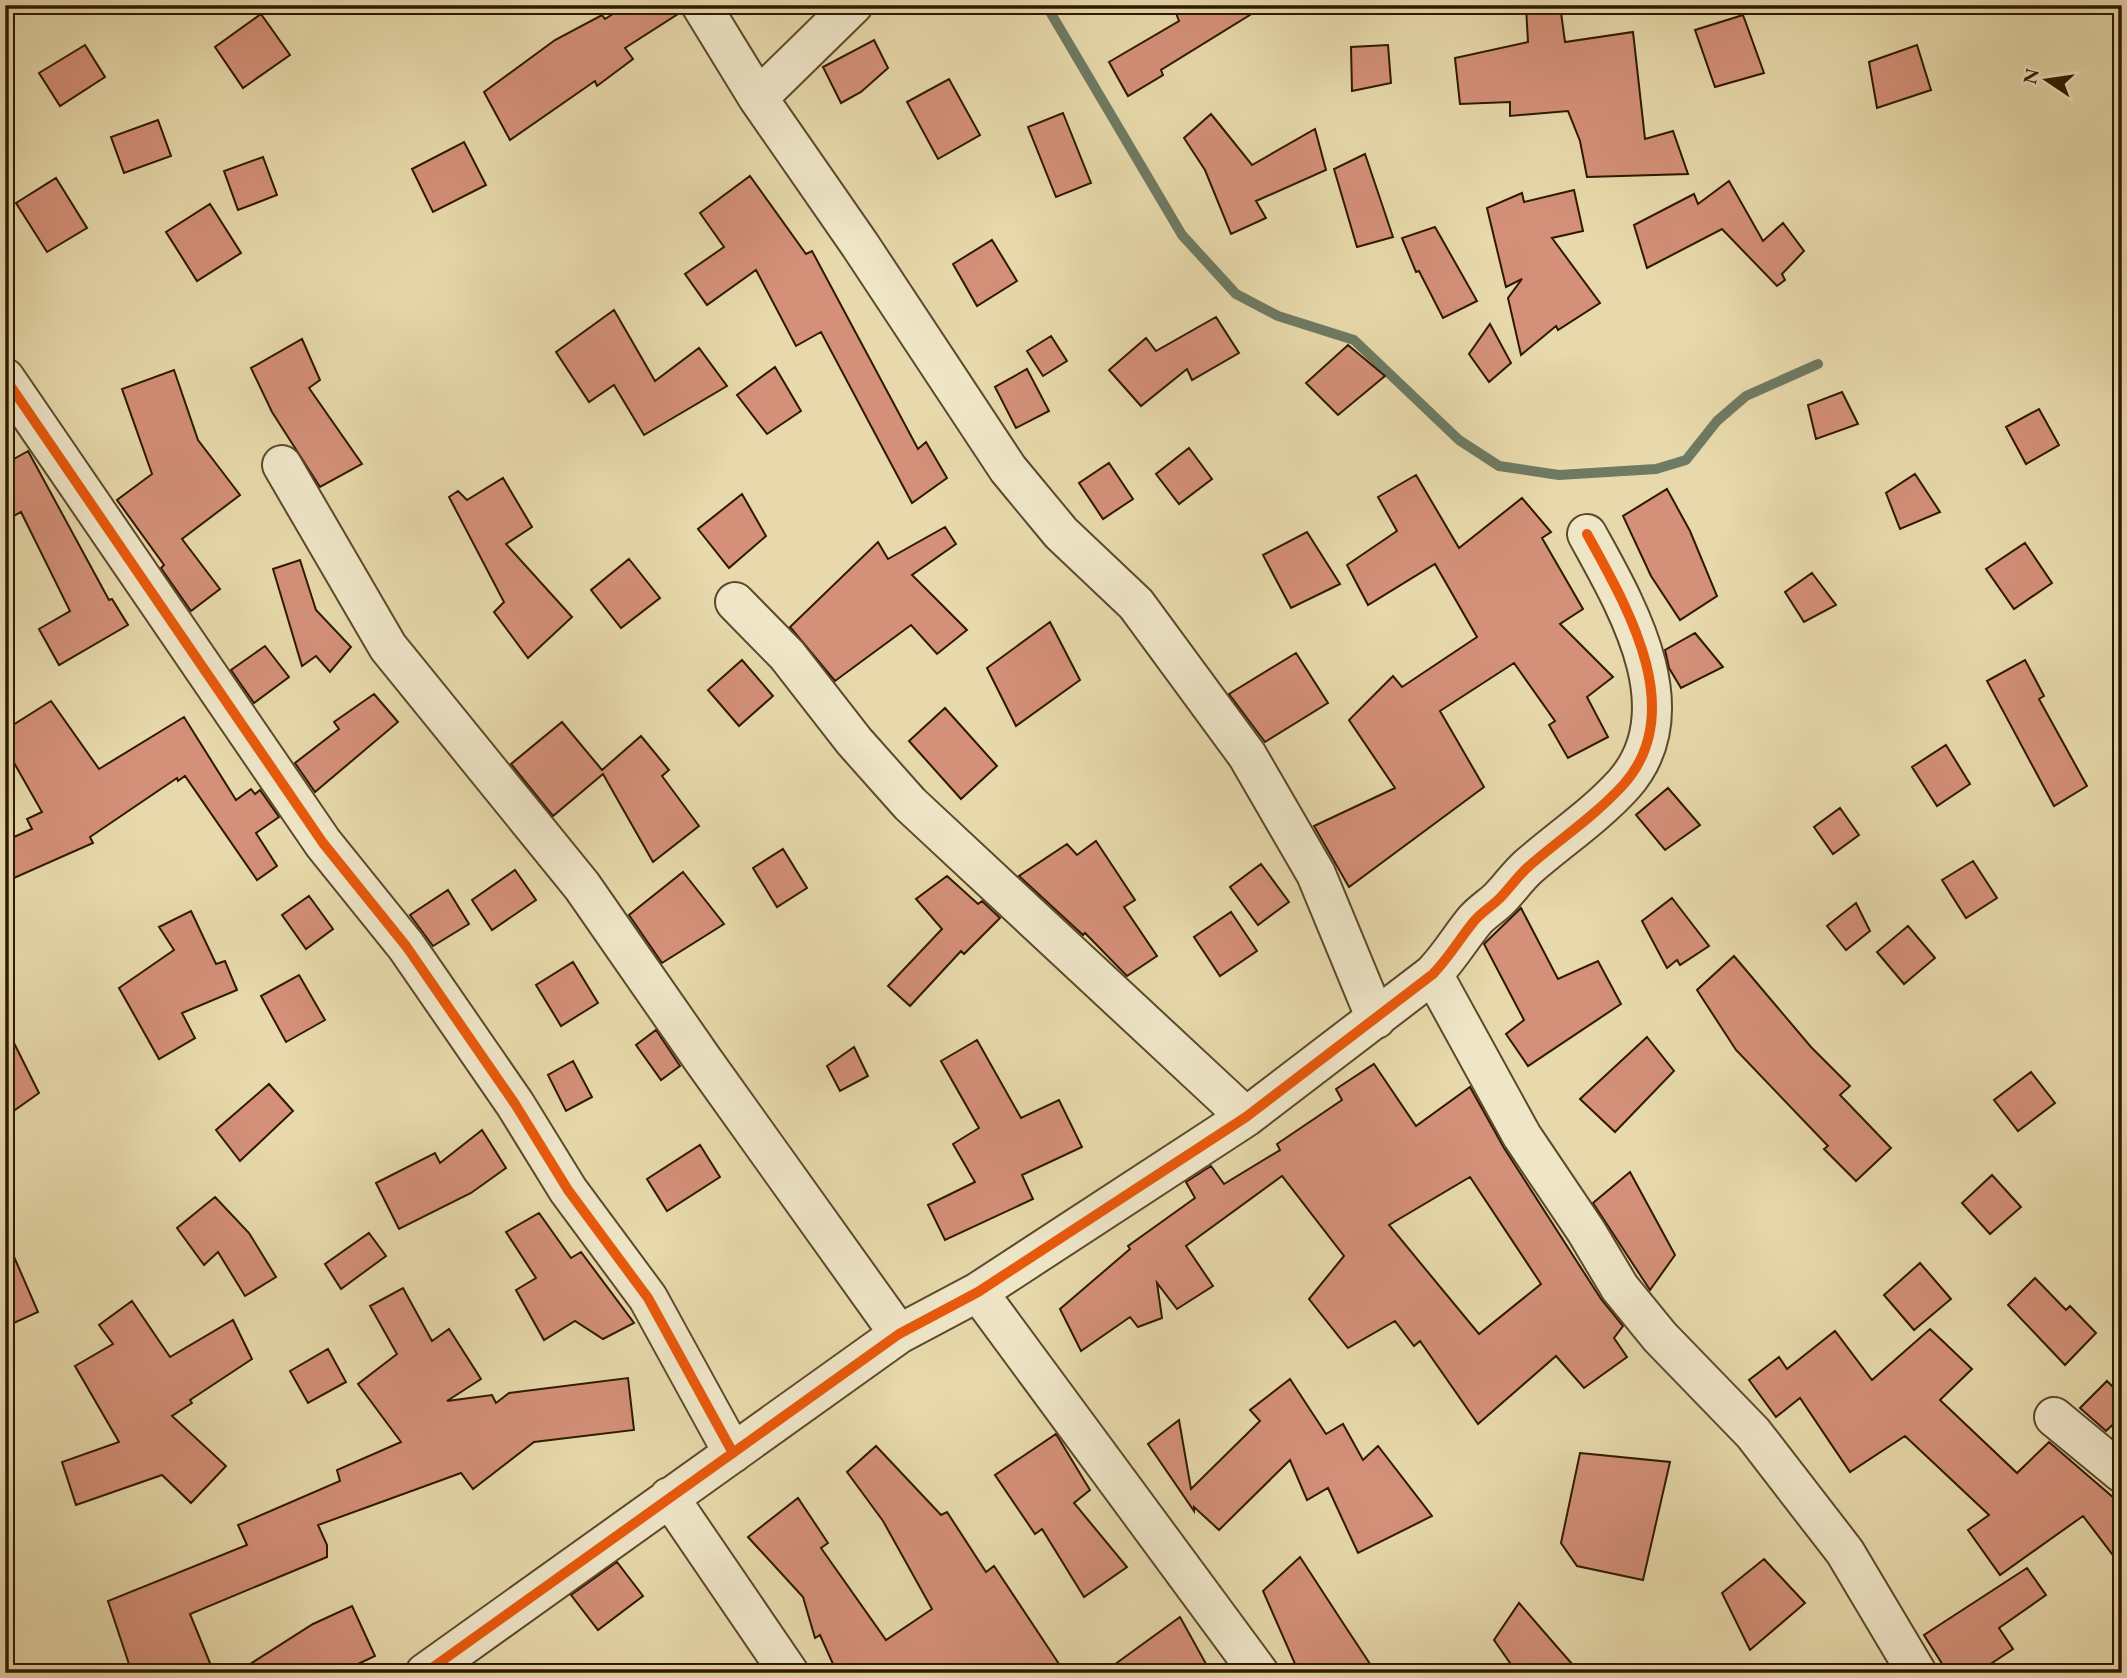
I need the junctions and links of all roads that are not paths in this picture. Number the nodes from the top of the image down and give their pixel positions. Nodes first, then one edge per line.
1 (701, 5) edge
2 (853, 5) edge
3 (758, 98) junction
4 (5, 378) edge
5 (282, 465) dead end
6 (1587, 534) dead end
7 (735, 602) dead end
8 (1433, 974) junction
9 (1376, 1019) junction
10 (1246, 1117) junction
11 (978, 1292) junction
12 (899, 1334) junction
13 (2053, 1417) dead end
14 (733, 1453) junction
15 (2122, 1473) edge
16 (668, 1497) junction
17 (425, 1673) edge
18 (789, 1673) edge
19 (1259, 1673) edge
20 (1917, 1673) edge

1 - 3 street
2 - 3 street
3 - 9 street
4 - 14 street
5 - 12 street
6 - 8 street
7 - 10 street
8 - 9 street
8 - 20 street
9 - 10 street
10 - 11 street
11 - 12 street
11 - 19 street
12 - 14 street
13 - 15 street
14 - 16 street
16 - 17 street
16 - 18 street

